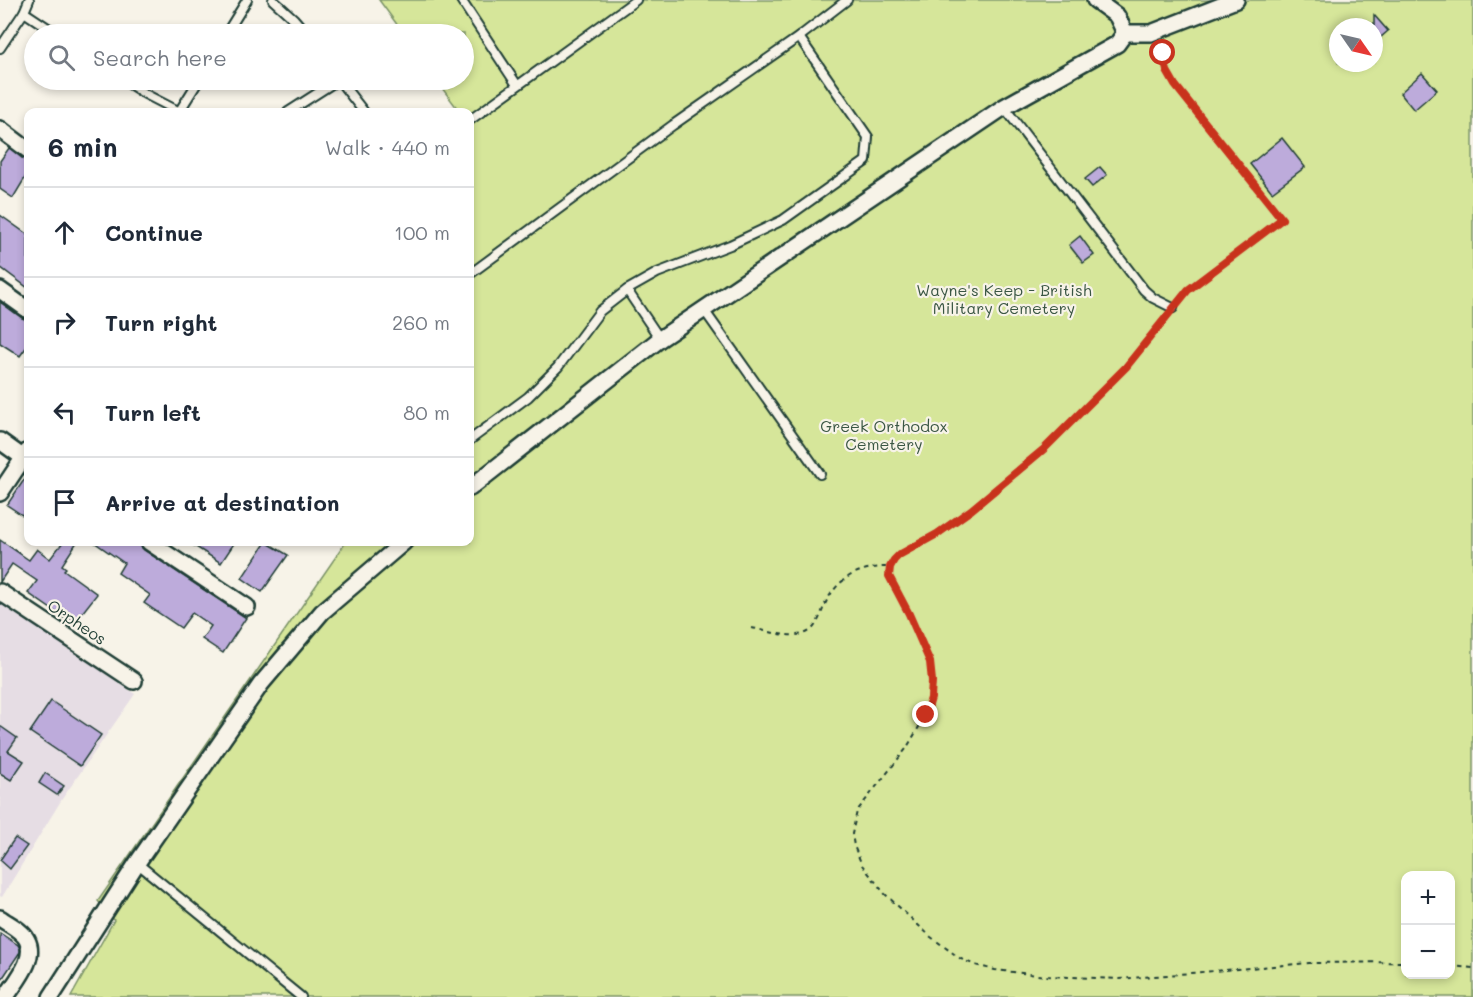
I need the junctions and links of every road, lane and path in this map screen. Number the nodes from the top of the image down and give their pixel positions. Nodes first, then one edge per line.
1 (29, 0) edge
2 (247, 0) edge
3 (273, 0) edge
4 (461, 0) edge
5 (636, 0) edge
6 (847, 0) edge
7 (1095, 0) edge
8 (1236, 0) edge
9 (24, 12) junction
10 (42, 24) edge
11 (232, 24) edge
12 (298, 24) edge
13 (1170, 24) junction
14 (1125, 33) junction
15 (799, 37) junction
16 (0, 48) edge
17 (517, 85) junction
18 (139, 90) edge
19 (193, 90) edge
20 (323, 90) edge
21 (347, 90) edge
22 (1004, 107) junction
23 (172, 108) edge
24 (182, 108) edge
25 (294, 108) edge
26 (361, 108) edge
27 (474, 117) edge
28 (0, 129) edge
29 (24, 147) edge
30 (474, 271) edge
31 (0, 290) edge
32 (627, 290) junction
33 (24, 307) edge
34 (1173, 308) junction
35 (704, 310) junction
36 (660, 339) junction
37 (474, 437) edge
38 (0, 441) edge
39 (24, 455) edge
40 (24, 461) edge
41 (820, 474) dead end
42 (474, 485) edge
43 (0, 493) edge
44 (155, 546) edge
45 (399, 546) edge
46 (890, 567) junction
47 (0, 592) edge
48 (247, 607) dead end
49 (752, 628) dead end
50 (134, 681) dead end
51 (137, 863) junction
52 (0, 918) edge
53 (1401, 962) edge
54 (1455, 966) edge
55 (1473, 968) edge
56 (6, 997) edge
57 (51, 997) edge
58 (301, 997) edge

1 - 9 lane
2 - 11 lane
3 - 12 lane
4 - 17 lane
5 - 17 lane
6 - 15 lane
7 - 14 street
8 - 13 street
9 - 10 lane
9 - 16 lane
13 - 14 street
13 - 34 path
14 - 22 street
15 - 30 lane
15 - 32 lane
17 - 27 lane
18 - 23 lane
19 - 24 lane
20 - 25 lane
21 - 26 lane
22 - 34 lane
22 - 35 street
28 - 29 street
31 - 33 street
32 - 36 lane
32 - 37 lane
34 - 46 path
35 - 36 street
35 - 41 lane
36 - 42 street
38 - 39 street
40 - 43 street
44 - 48 street
45 - 51 street
46 - 49 path
46 - 53 path
47 - 50 street, Orpheos
51 - 57 street
51 - 58 lane
52 - 56 street
54 - 55 path

